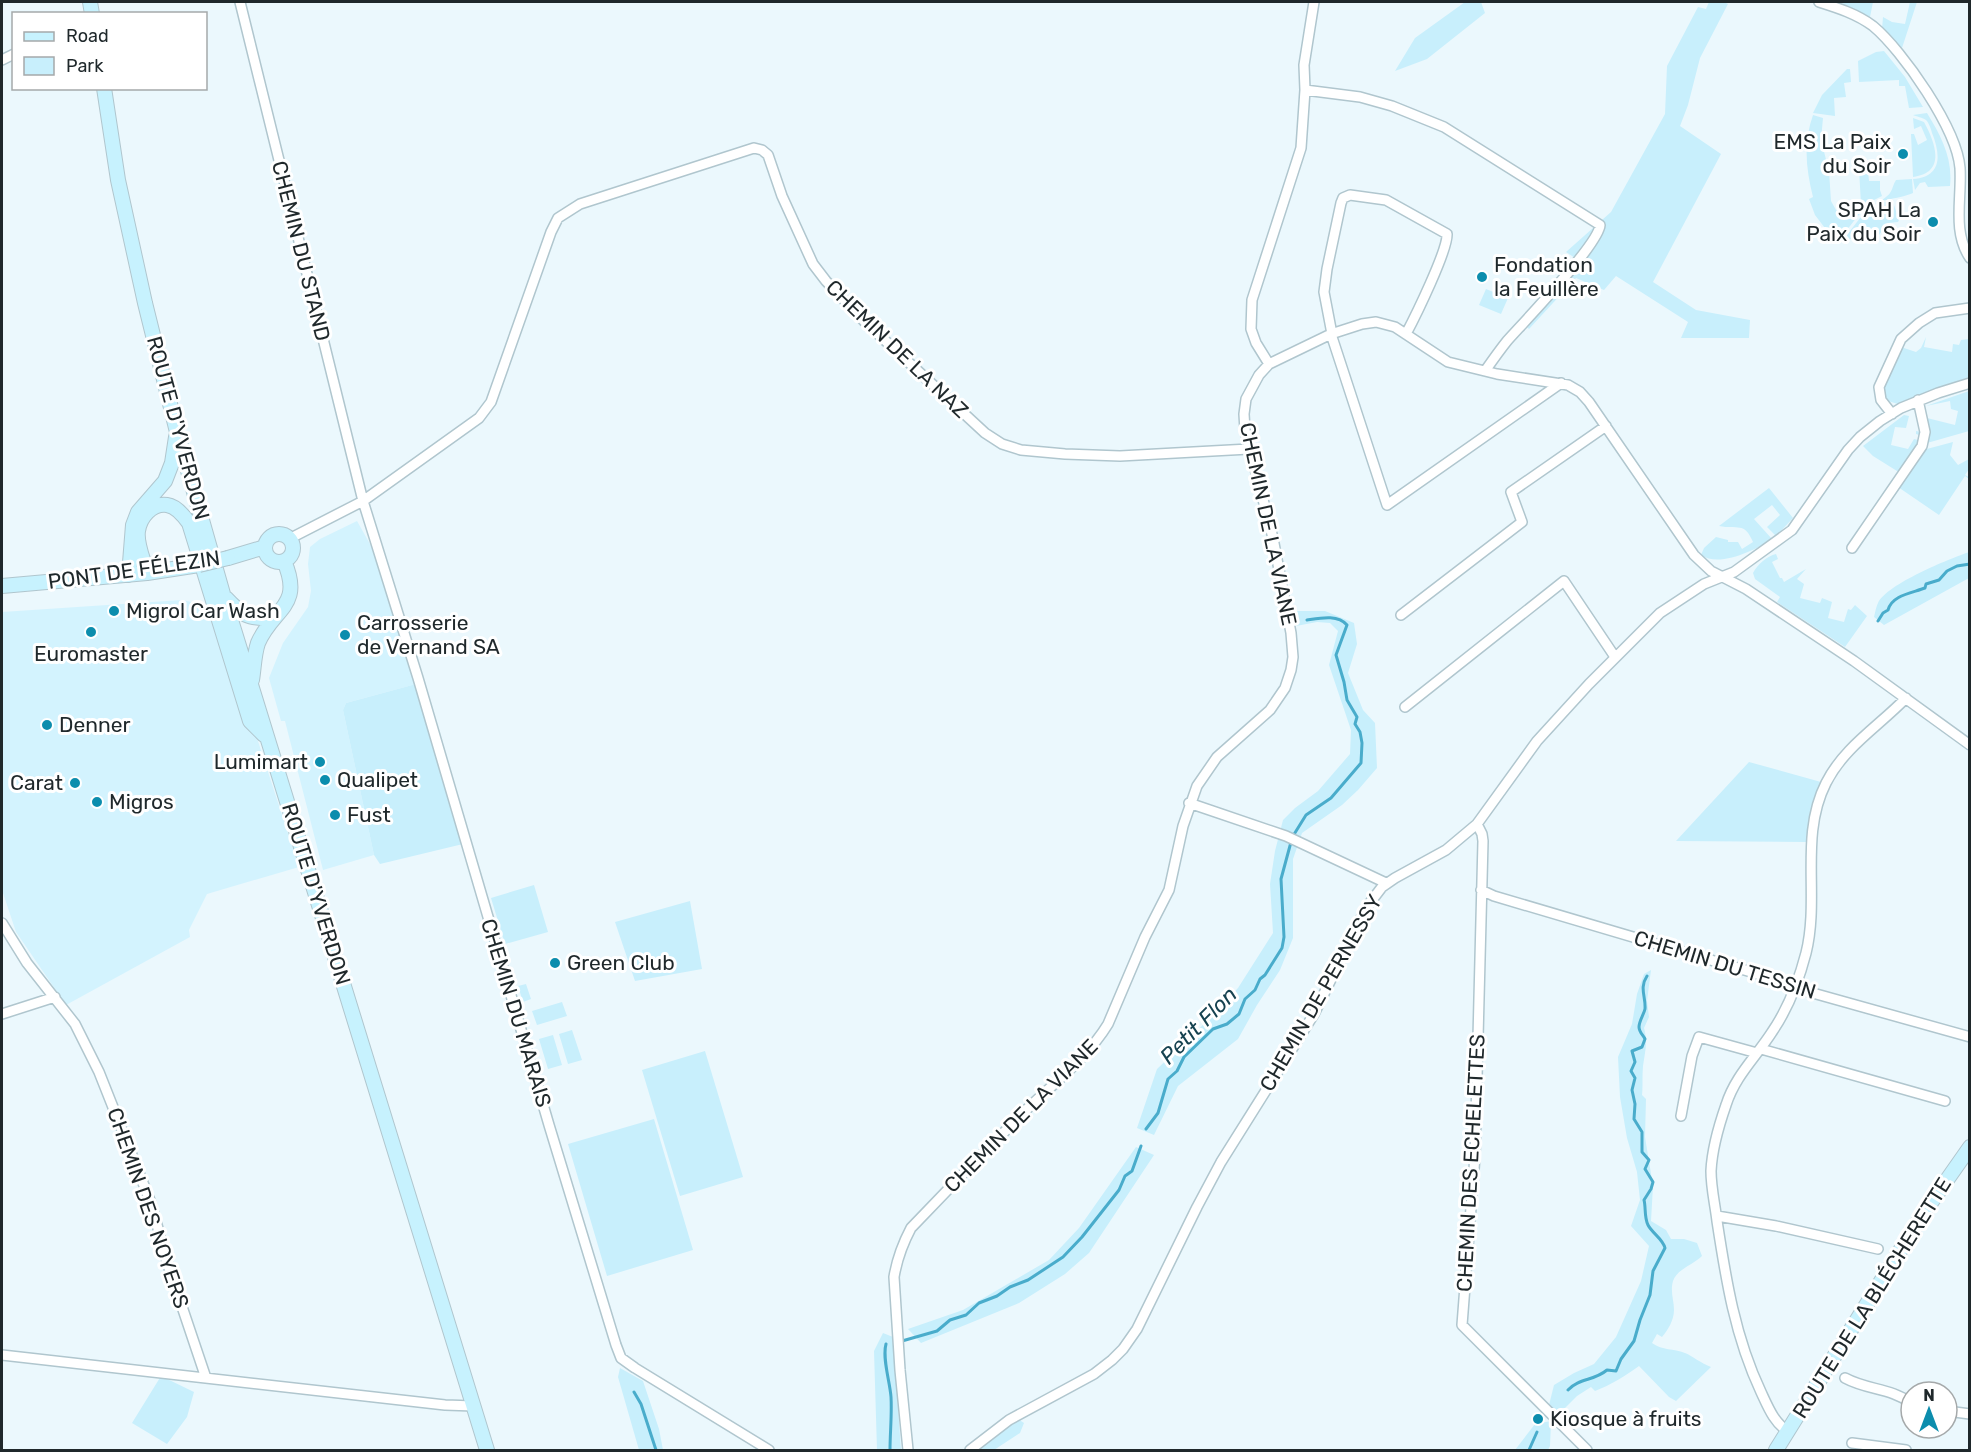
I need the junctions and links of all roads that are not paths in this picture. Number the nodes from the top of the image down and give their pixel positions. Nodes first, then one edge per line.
1 (240, 2) edge
2 (1314, 2) edge
3 (1819, 2) edge
4 (104, 90) edge
5 (1305, 90) junction
6 (1970, 258) edge
7 (1970, 308) edge
8 (1331, 334) junction
9 (1406, 334) junction
10 (1269, 364) junction
11 (1485, 371) junction
12 (1561, 383) junction
13 (1970, 383) edge
14 (1918, 400) junction
15 (1892, 414) junction
16 (1606, 426) junction
17 (177, 432) junction
18 (1249, 449) junction
19 (363, 501) junction
20 (289, 539) junction
21 (265, 548) junction
22 (1852, 548) dead end
23 (284, 561) junction
24 (147, 573) junction
25 (129, 575) junction
26 (1724, 577) junction
27 (2, 586) edge
28 (223, 594) junction
29 (1401, 615) dead end
30 (273, 619) junction
31 (1615, 657) junction
32 (252, 688) junction
33 (1906, 698) junction
34 (1405, 707) dead end
35 (267, 738) junction
36 (1970, 745) edge
37 (1189, 803) junction
38 (1477, 824) junction
39 (1386, 883) junction
40 (1481, 890) junction
41 (2, 923) edge
42 (1794, 986) junction
43 (55, 997) junction
44 (2, 1014) edge
45 (1970, 1037) edge
46 (1759, 1051) junction
47 (1945, 1101) dead end
48 (1681, 1116) dead end
49 (1970, 1147) edge
50 (1717, 1216) junction
51 (1878, 1249) dead end
52 (2, 1355) edge
53 (206, 1378) junction
54 (1845, 1378) dead end
55 (1899, 1394) edge
56 (474, 1406) junction
57 (1789, 1432) junction
58 (1852, 1443) dead end
59 (487, 1450) edge
60 (769, 1450) edge
61 (908, 1450) edge
62 (970, 1450) edge
63 (1587, 1450) edge
64 (1776, 1450) edge
65 (1906, 1450) edge

1 - 19 street, CHEMIN DU STAND
2 - 5 street
3 - 6 street
4 - 17 main road, ROUTE D'YVERDON
5 - 10 street
5 - 11 street
7 - 15 street
8 - 9 street, CHEMIN DE LA VIANE
8 - 9 street
8 - 10 street, CHEMIN DE LA VIANE
8 - 12 street
9 - 11 street, CHEMIN DE LA VIANE
10 - 18 street, CHEMIN DE LA VIANE
11 - 12 street, CHEMIN DE LA VIANE
12 - 16 street, CHEMIN DE LA VIANE
13 - 14 street, CHEMIN DE PERNESSY
14 - 15 street, CHEMIN DE PERNESSY
14 - 22 street
15 - 26 street, CHEMIN DE PERNESSY
16 - 26 street, CHEMIN DE LA VIANE
16 - 29 street
17 - 25 main road
17 - 28 main road, ROUTE D'YVERDON
18 - 19 street, CHEMIN DE LA NAZ
18 - 37 street, CHEMIN DE LA VIANE
19 - 20 street
19 - 60 street, CHEMIN DU MARAIS
20 - 21 main road
20 - 23 main road
21 - 23 main road
21 - 24 main road, PONT DE FÉLEZIN, bridge
23 - 30 main road
24 - 25 main road, PONT DE FÉLEZIN
24 - 35 main road
25 - 27 main road, PONT DE FÉLEZIN
26 - 31 street, CHEMIN DE PERNESSY
26 - 33 street, CHEMIN DE LA VIANE
28 - 30 main road
28 - 32 main road, ROUTE D'YVERDON
30 - 32 main road
31 - 34 street
31 - 38 street, CHEMIN DE PERNESSY
32 - 35 main road, ROUTE D'YVERDON
33 - 36 street, CHEMIN DE LA VIANE
33 - 42 street
35 - 56 main road, ROUTE D'YVERDON
37 - 39 street
37 - 61 street, CHEMIN DE LA VIANE
38 - 39 street, CHEMIN DE PERNESSY
38 - 40 street, CHEMIN DES ECHELETTES
39 - 62 street, CHEMIN DE PERNESSY
40 - 42 street, CHEMIN DU TESSIN
40 - 63 street, CHEMIN DES ECHELETTES
41 - 43 street, CHEMIN DES NOYERS
42 - 45 street, CHEMIN DU TESSIN
42 - 46 street
43 - 44 street
43 - 53 street, CHEMIN DES NOYERS
46 - 47 street
46 - 48 street
46 - 50 street
49 - 57 main road, ROUTE DE LA BLÉCHERETTE
50 - 51 street
50 - 57 street
52 - 53 street
53 - 56 street
54 - 55 street
56 - 59 main road, ROUTE D'YVERDON
57 - 64 main road, ROUTE DE LA BLÉCHERETTE
58 - 65 street

